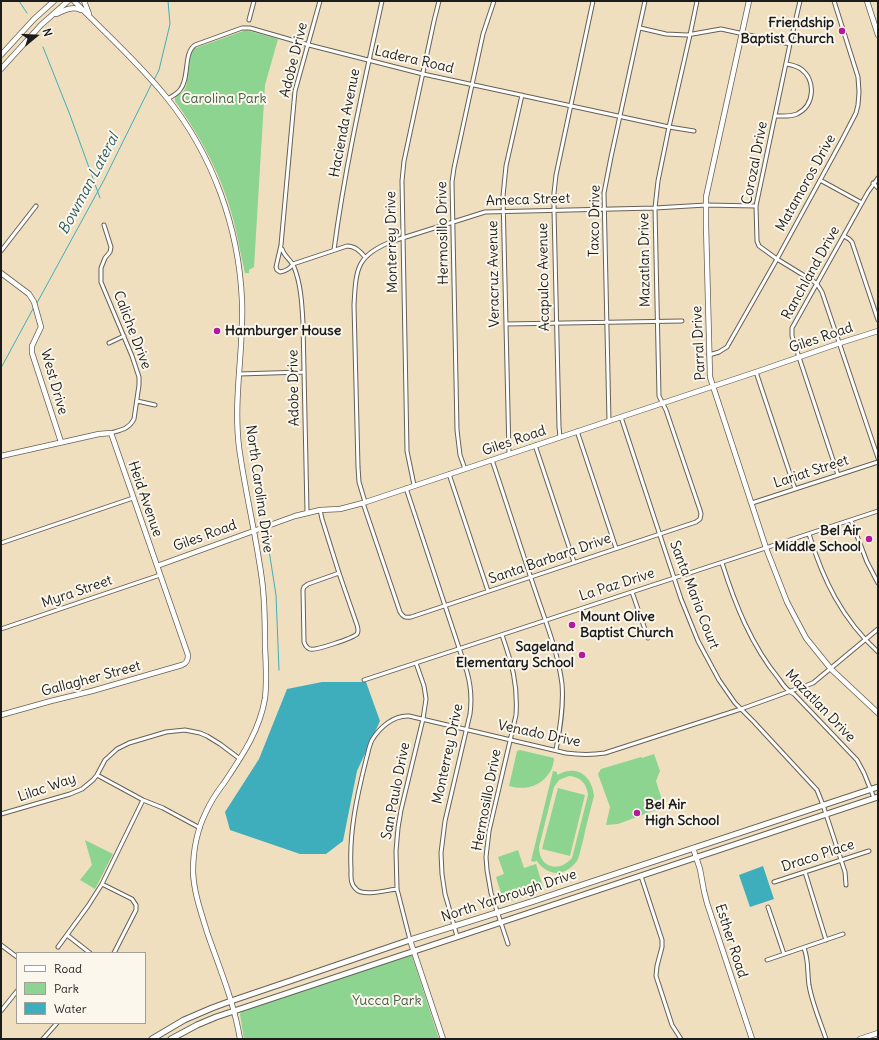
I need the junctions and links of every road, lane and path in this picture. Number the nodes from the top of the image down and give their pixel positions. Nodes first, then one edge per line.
1 (51, 1) edge
2 (54, 1) edge
3 (68, 1) edge
4 (74, 1) edge
5 (84, 1) edge
6 (254, 1) edge
7 (320, 1) edge
8 (382, 1) edge
9 (439, 1) edge
10 (494, 1) edge
11 (593, 1) edge
12 (645, 1) edge
13 (697, 1) edge
14 (749, 1) edge
15 (800, 1) edge
16 (834, 1) edge
17 (867, 1) edge
18 (47, 8) junction
19 (84, 11) junction
20 (90, 17) junction
21 (49, 18) junction
22 (875, 19) edge
23 (249, 20) dead end
24 (640, 28) junction
25 (741, 34) junction
26 (690, 35) junction
27 (878, 35) edge
28 (790, 44) junction
29 (308, 45) junction
30 (1, 55) edge
31 (369, 60) junction
32 (787, 64) junction
33 (2, 65) edge
34 (423, 74) junction
35 (472, 84) junction
36 (522, 95) junction
37 (168, 99) junction
38 (571, 105) junction
39 (620, 116) junction
40 (776, 116) junction
41 (669, 127) junction
42 (694, 131) dead end
43 (878, 178) edge
44 (820, 180) junction
45 (873, 183) junction
46 (878, 188) edge
47 (862, 203) junction
48 (706, 205) junction
49 (36, 206) dead end
50 (756, 206) junction
51 (655, 208) junction
52 (604, 209) junction
53 (554, 210) junction
54 (503, 211) junction
55 (454, 221) junction
56 (104, 225) dead end
57 (844, 236) junction
58 (403, 238) junction
59 (281, 245) junction
60 (334, 250) junction
61 (1, 251) edge
62 (365, 256) junction
63 (777, 259) junction
64 (293, 264) junction
65 (1, 273) edge
66 (817, 284) junction
67 (878, 320) edge
68 (657, 321) junction
69 (682, 321) dead end
70 (607, 323) junction
71 (506, 324) junction
72 (556, 324) junction
73 (878, 331) edge
74 (124, 336) junction
75 (109, 343) dead end
76 (840, 343) junction
77 (709, 355) junction
78 (799, 357) junction
79 (304, 372) junction
80 (756, 372) junction
81 (239, 374) junction
82 (713, 386) junction
83 (137, 401) junction
84 (662, 403) junction
85 (155, 405) dead end
86 (621, 417) junction
87 (609, 421) junction
88 (578, 431) junction
89 (111, 433) junction
90 (560, 437) junction
91 (61, 442) junction
92 (535, 445) junction
93 (509, 454) junction
94 (1, 456) edge
95 (878, 458) edge
96 (492, 460) junction
97 (878, 462) edge
98 (465, 468) junction
99 (449, 474) junction
100 (838, 475) junction
101 (414, 485) junction
102 (406, 488) junction
103 (795, 489) junction
104 (133, 498) junction
105 (364, 502) junction
106 (752, 503) junction
107 (320, 510) junction
108 (878, 511) edge
109 (307, 512) junction
110 (700, 516) joint
111 (851, 520) junction
112 (253, 530) junction
113 (660, 534) junction
114 (809, 534) junction
115 (1, 543) edge
116 (616, 548) junction
117 (766, 548) junction
118 (574, 562) junction
119 (722, 563) junction
120 (157, 566) junction
121 (339, 573) junction
122 (160, 575) junction
123 (531, 577) junction
124 (675, 578) junction
125 (878, 583) edge
126 (488, 591) junction
127 (632, 592) junction
128 (444, 605) junction
129 (545, 621) junction
130 (1, 629) edge
131 (878, 629) edge
132 (502, 635) junction
133 (648, 638) dead end
134 (865, 640) junction
135 (459, 649) junction
136 (878, 652) edge
137 (187, 662) joint
138 (416, 663) junction
139 (831, 669) junction
140 (364, 680) dead end
141 (789, 692) junction
142 (740, 709) junction
143 (878, 713) edge
144 (1, 716) edge
145 (423, 719) junction
146 (466, 729) junction
147 (511, 740) junction
148 (556, 750) junction
149 (240, 759) junction
150 (97, 775) junction
151 (878, 787) edge
152 (870, 790) junction
153 (876, 798) edge
154 (143, 800) junction
155 (823, 805) junction
156 (1, 814) edge
157 (826, 814) junction
158 (773, 822) junction
159 (200, 828) junction
160 (776, 831) junction
161 (693, 848) junction
162 (869, 851) dead end
163 (696, 858) junction
164 (841, 860) junction
165 (804, 872) junction
166 (641, 876) junction
167 (774, 882) dead end
168 (102, 884) junction
169 (846, 885) dead end
170 (398, 889) junction
171 (768, 907) dead end
172 (497, 913) junction
173 (500, 922) junction
174 (454, 926) junction
175 (843, 934) dead end
176 (67, 935) junction
177 (457, 936) junction
178 (410, 940) junction
179 (826, 940) junction
180 (508, 944) dead end
181 (1, 945) edge
182 (58, 947) dead end
183 (804, 948) junction
184 (414, 951) junction
185 (89, 952) edge
186 (115, 952) edge
187 (784, 954) junction
188 (16, 956) edge
189 (364, 956) junction
190 (767, 960) dead end
191 (368, 966) junction
192 (16, 992) edge
193 (231, 1000) junction
194 (1, 1011) edge
195 (234, 1011) junction
196 (55, 1024) edge
197 (169, 1029) junction
198 (878, 1033) edge
199 (172, 1038) edge
200 (43, 1039) edge
201 (152, 1039) edge
202 (240, 1039) edge
203 (443, 1039) edge
204 (681, 1039) edge
205 (752, 1039) edge
206 (826, 1039) edge
207 (860, 1039) edge

1 - 18 street
2 - 18 street
3 - 21 street
4 - 19 street, North Carolina Drive
5 - 20 street
6 - 23 street
7 - 29 street, Adobe Drive
8 - 31 street, Hacienda Avenue
9 - 34 street, Monterrey Drive
10 - 35 street, Hermosillo Drive
11 - 38 street, Acapulco Avenue
12 - 24 street, Taxco Drive
13 - 26 street, Mazatlan Drive
14 - 25 street, Parral Drive
15 - 28 street, Corozal Drive
16 - 44 street, Matamoros Drive
17 - 22 street
18 - 30 street
19 - 20 street, North Carolina Drive
19 - 21 street
20 - 37 street, North Carolina Drive
21 - 33 street
22 - 27 street
24 - 26 street
24 - 39 street, Taxco Drive
25 - 26 street
25 - 28 street
25 - 48 street, Parral Drive
26 - 41 street, Mazatlan Drive
28 - 32 street, Corozal Drive
29 - 31 street, Ladera Road
29 - 37 street, Ladera Road
29 - 59 street, Adobe Drive
31 - 34 street, Ladera Road
31 - 60 street, Hacienda Avenue
32 - 40 street, Corozal Drive
32 - 40 street
34 - 35 street, Ladera Road
34 - 58 street, Monterrey Drive
35 - 36 street, Ladera Road
35 - 55 street, Hermosillo Drive
36 - 38 street, Ladera Road
36 - 54 street, Veracruz Avenue
37 - 81 street, North Carolina Drive
38 - 39 street, Ladera Road
38 - 53 street, Acapulco Avenue
39 - 41 street, Ladera Road
39 - 52 street, Taxco Drive
40 - 50 street, Corozal Drive
41 - 42 street, Ladera Road
41 - 51 street, Mazatlan Drive
43 - 45 street, Ranchland Drive
44 - 47 street
44 - 63 street, Matamoros Drive
45 - 46 street
45 - 47 street, Ranchland Drive
47 - 57 street, Ranchland Drive
48 - 50 street, Ameca Street
48 - 51 street, Ameca Street
48 - 77 street, Parral Drive
49 - 61 street
50 - 63 street, Corozal Drive
51 - 52 street, Ameca Street
51 - 68 street, Mazatlan Drive
52 - 53 street, Ameca Street
52 - 70 street, Taxco Drive
53 - 54 street, Ameca Street
53 - 72 street, Acapulco Avenue
54 - 55 street, Ameca Street
54 - 71 street, Veracruz Avenue
55 - 58 street, Ameca Street
55 - 98 street, Hermosillo Drive
56 - 74 street, Caliche Drive
57 - 66 street, Ranchland Drive
57 - 67 street
58 - 62 street, Ameca Street
58 - 101 street, Monterrey Drive
59 - 64 street, Adobe Drive
59 - 64 street, Adobe Drive
60 - 62 street
60 - 64 street
62 - 105 street
63 - 66 street, Corozal Drive
63 - 77 street, Matamoros Drive
64 - 79 street, Adobe Drive
65 - 91 street, West Drive
66 - 76 street
66 - 78 street, Ranchland Drive
68 - 69 street
68 - 70 street
68 - 84 street, Mazatlan Drive
70 - 72 street
70 - 87 street, Taxco Drive
71 - 72 street
71 - 93 street, Veracruz Avenue
72 - 90 street, Acapulco Avenue
73 - 76 street, Giles Road
74 - 75 street
74 - 83 street, Caliche Drive
76 - 78 street, Giles Road
76 - 95 street
77 - 82 street, Parral Drive
78 - 80 street, Giles Road
78 - 100 street, Ranchland Drive
79 - 81 street
79 - 109 street, Adobe Drive
80 - 82 street, Giles Road
80 - 103 street
81 - 112 street, North Carolina Drive
82 - 84 street, Giles Road
82 - 106 street, Parral Drive
83 - 85 street
83 - 89 street, Caliche Drive
84 - 86 street, Giles Road
84 - 110 street, Mazatlan Drive
86 - 87 street, Giles Road
86 - 113 street, Santa Maria Court
87 - 88 street, Giles Road
88 - 90 street, Giles Road
88 - 116 street
89 - 91 street
89 - 104 street, Heid Avenue
90 - 92 street, Giles Road
91 - 94 street
92 - 93 street, Giles Road
92 - 118 street
93 - 96 street, Giles Road
96 - 98 street, Giles Road
96 - 123 street
97 - 100 street, Lariat Street
98 - 99 street, Giles Road
99 - 101 street, Giles Road
99 - 126 street
100 - 103 street, Lariat Street
101 - 102 street, Giles Road
102 - 105 street, Giles Road
102 - 128 street, Monterrey Drive
103 - 106 street, Lariat Street
104 - 115 street
104 - 120 street, Heid Avenue
105 - 107 street, Giles Road
105 - 128 street, Santa Barbara Drive
106 - 117 street, Parral Drive
107 - 109 street, Giles Road
107 - 121 street
108 - 111 street, La Paz Drive
109 - 112 street, Giles Road
110 - 113 street, Santa Barbara Drive
111 - 114 street, La Paz Drive
111 - 125 street
112 - 120 street, Giles Road
112 - 149 street, North Carolina Drive
113 - 116 street, Santa Barbara Drive
113 - 124 street, Santa Maria Court
114 - 117 street, La Paz Drive
114 - 134 street
116 - 118 street, Santa Barbara Drive
117 - 119 street, La Paz Drive
117 - 139 street, Parral Drive
118 - 123 street, Santa Barbara Drive
119 - 124 street, La Paz Drive
119 - 141 street, Mazatlan Drive
120 - 122 street, Heid Avenue
121 - 121 street
122 - 130 street, Myra Street
122 - 137 street, Heid Avenue
123 - 126 street, Santa Barbara Drive
123 - 129 street
124 - 127 street, La Paz Drive
124 - 142 street, Santa Maria Court
126 - 128 street, Santa Barbara Drive
127 - 129 street, La Paz Drive
127 - 133 street
128 - 135 street, Monterrey Drive
129 - 132 street, La Paz Drive
129 - 148 street
131 - 134 street, Venado Drive
132 - 135 street, La Paz Drive
132 - 147 street, Hermosillo Drive
134 - 136 street
134 - 139 street, Venado Drive
135 - 138 street, La Paz Drive
135 - 146 street, Monterrey Drive
137 - 144 street, Gallagher Street
138 - 140 street, La Paz Drive
138 - 145 street, San Paulo Drive
139 - 141 street, Venado Drive
139 - 143 street, Parral Drive
141 - 142 street, Venado Drive
141 - 152 street, Mazatlan Drive
142 - 148 street, Venado Drive
142 - 155 street, Santa Maria Court
145 - 146 street, Venado Drive
145 - 170 street, San Paulo Drive
145 - 170 street, Venado Drive
146 - 147 street, Venado Drive
146 - 174 street, Monterrey Drive
147 - 148 street, Venado Drive
147 - 172 street, Hermosillo Drive
149 - 150 street, Lilac Way
149 - 159 street, North Carolina Drive
150 - 154 street
150 - 156 street, Lilac Way
151 - 152 main road, North Yarbrough Drive
152 - 153 street, Mazatlan Drive
152 - 155 main road, North Yarbrough Drive
153 - 157 main road, North Yarbrough Drive
154 - 159 street
154 - 168 street
155 - 157 street, Santa Maria Court
155 - 158 main road, North Yarbrough Drive
157 - 160 main road, North Yarbrough Drive
157 - 164 street, Santa Maria Court
158 - 160 main road
158 - 161 main road, North Yarbrough Drive
159 - 193 street, North Carolina Drive
160 - 163 main road, North Yarbrough Drive
161 - 163 street, Esther Road
161 - 172 main road, North Yarbrough Drive
162 - 164 street, Draco Place
163 - 166 main road, North Yarbrough Drive
163 - 205 street, Esther Road
164 - 165 street, Draco Place
164 - 169 street, Santa Maria Court
165 - 167 street, Draco Place
165 - 179 street
166 - 173 main road, North Yarbrough Drive
166 - 204 street
168 - 176 street
168 - 186 street
170 - 178 street, San Paulo Drive
171 - 187 street
172 - 173 street, Hermosillo Drive
172 - 174 main road, North Yarbrough Drive
173 - 177 main road, North Yarbrough Drive
173 - 180 street, Hermosillo Drive
174 - 177 street, Monterrey Drive
174 - 178 main road, North Yarbrough Drive
175 - 179 street
176 - 182 street
176 - 185 street
177 - 184 main road, North Yarbrough Drive
178 - 184 street, San Paulo Drive
178 - 189 main road, North Yarbrough Drive
179 - 183 street
181 - 188 street
183 - 187 street
183 - 206 street
184 - 191 main road, North Yarbrough Drive
184 - 203 street, San Paulo Drive
187 - 190 street
189 - 191 main road
189 - 193 main road, North Yarbrough Drive
191 - 195 main road, North Yarbrough Drive
192 - 194 street
193 - 195 street, North Carolina Drive
193 - 197 main road, North Yarbrough Drive
195 - 199 main road, North Yarbrough Drive
195 - 202 street, North Carolina Drive
196 - 200 street
197 - 199 main road
197 - 201 main road, North Yarbrough Drive
198 - 207 street

